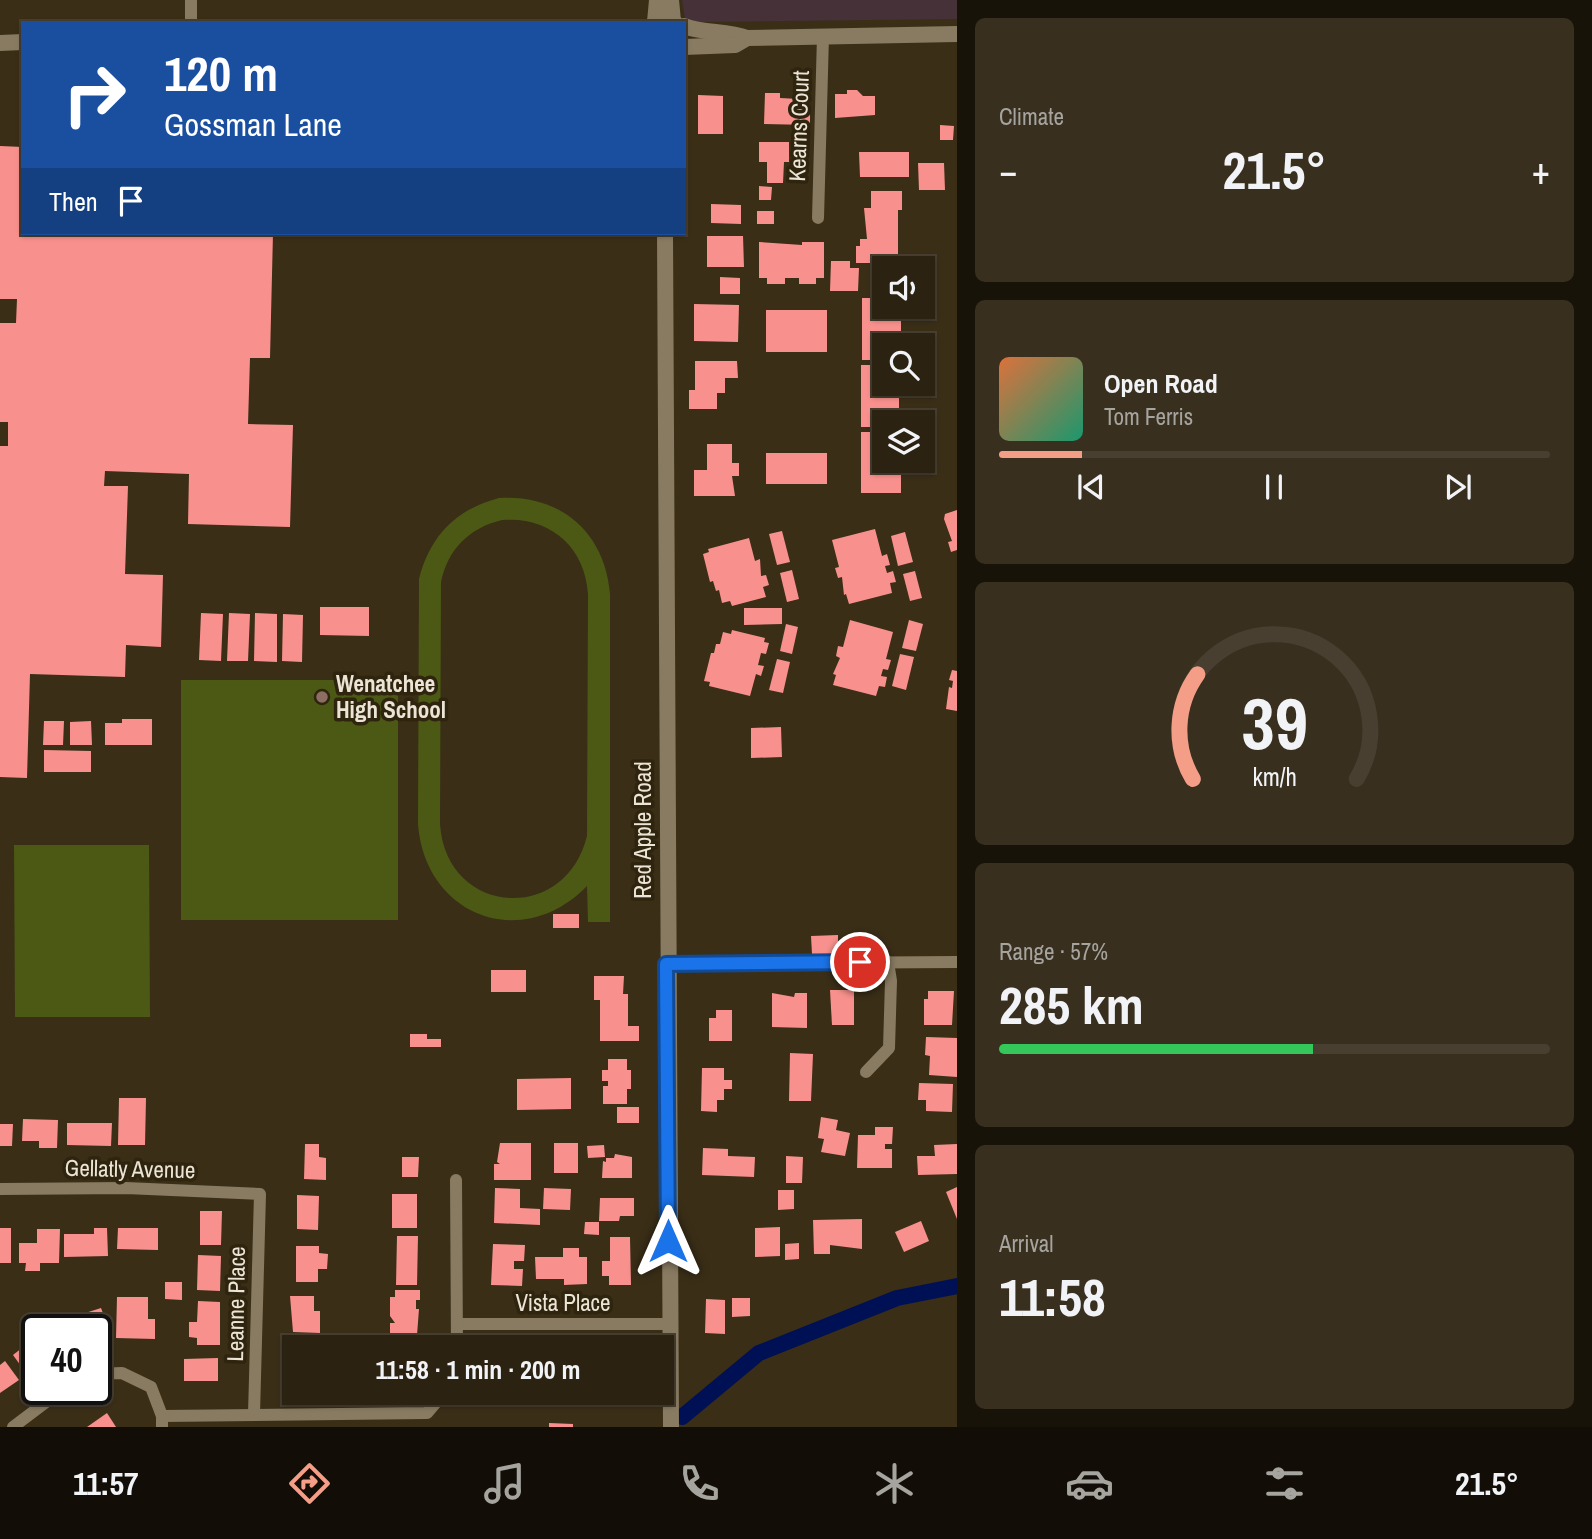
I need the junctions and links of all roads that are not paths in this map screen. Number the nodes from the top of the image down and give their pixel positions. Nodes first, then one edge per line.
1 (191, 0) edge
2 (657, 0) edge
3 (671, 0) edge
4 (191, 21) edge
5 (654, 21) edge
6 (676, 21) edge
7 (686, 26) edge
8 (957, 34) edge
9 (823, 36) junction
10 (747, 38) junction
11 (21, 42) edge
12 (0, 43) edge
13 (686, 47) edge
14 (818, 218) dead end
15 (665, 235) edge
16 (888, 962) junction
17 (957, 962) edge
18 (666, 964) junction
19 (866, 1072) dead end
20 (457, 1180) dead end
21 (0, 1189) edge
22 (260, 1194) joint
23 (457, 1324) junction
24 (668, 1324) junction
25 (457, 1335) edge
26 (112, 1373) edge
27 (42, 1405) edge
28 (434, 1405) edge
29 (254, 1414) junction
30 (162, 1422) edge
31 (13, 1427) edge
32 (671, 1427) edge

1 - 4 street
2 - 5 street
3 - 6 street
7 - 10 street
8 - 9 street
9 - 10 street
9 - 14 street, Kearns Court
10 - 13 street
11 - 12 street
15 - 18 street, Red Apple Road
16 - 17 street
16 - 18 street
16 - 19 street
18 - 24 street, Red Apple Road
20 - 23 street
21 - 22 street, Gellatly Avenue
22 - 29 street, Leanne Place
23 - 24 street, Vista Place
23 - 25 street
24 - 32 street, Red Apple Road
26 - 30 street
27 - 31 street
28 - 29 street
29 - 30 street

